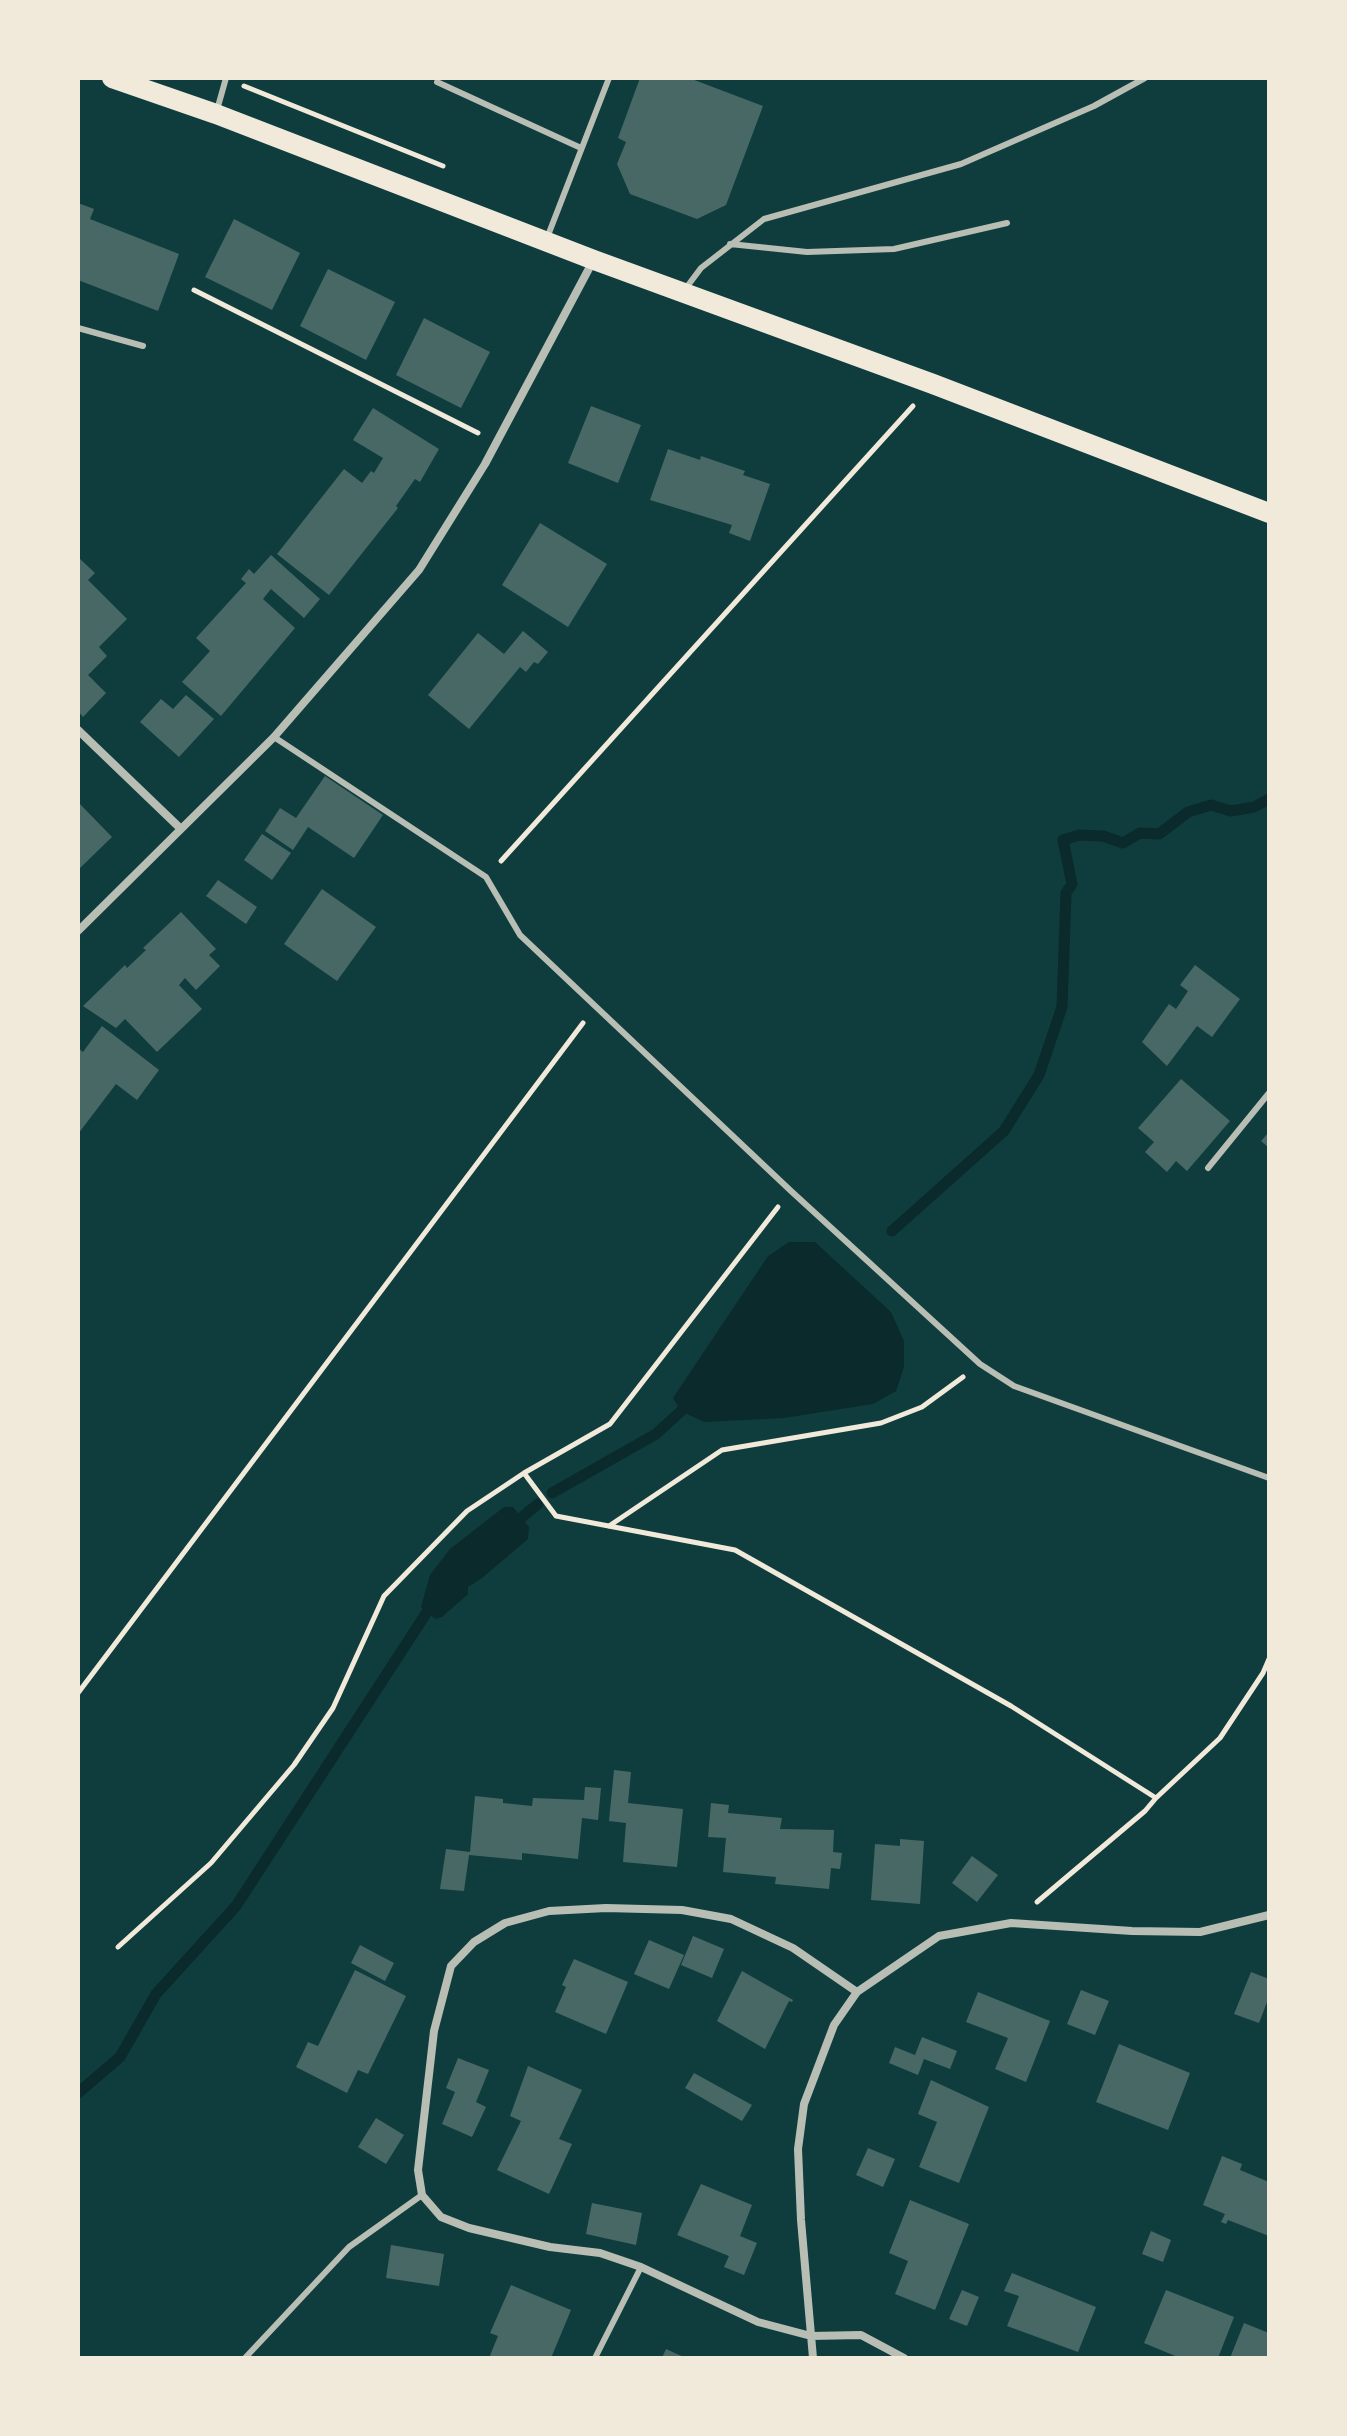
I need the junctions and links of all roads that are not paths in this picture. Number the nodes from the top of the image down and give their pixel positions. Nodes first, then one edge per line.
1 (112, 78) edge
2 (226, 78) edge
3 (609, 78) edge
4 (1145, 78) edge
5 (437, 82) dead end
6 (216, 114) junction
7 (581, 148) junction
8 (1007, 223) dead end
9 (545, 242) junction
10 (730, 244) junction
11 (594, 260) junction
12 (682, 293) junction
13 (78, 328) edge
14 (143, 346) dead end
15 (1269, 513) edge
16 (78, 730) edge
17 (274, 737) junction
18 (181, 829) junction
19 (78, 931) edge
20 (1269, 1093) edge
21 (1208, 1168) dead end
22 (1269, 1478) edge
23 (1269, 1915) edge
24 (857, 1992) junction
25 (422, 2195) junction
26 (641, 2267) junction
27 (811, 2336) junction
28 (245, 2358) edge
29 (595, 2358) edge
30 (813, 2358) edge
31 (904, 2358) edge

1 - 6 main road
2 - 6 lane
3 - 7 lane
4 - 10 lane
5 - 7 lane
6 - 9 main road
7 - 9 lane
8 - 10 lane
9 - 11 main road
10 - 12 lane
11 - 12 main road
11 - 17 street
12 - 15 main road
13 - 14 lane
16 - 18 street
17 - 18 street
17 - 22 lane
18 - 19 street
20 - 21 lane
23 - 24 street
24 - 25 street
24 - 27 street
25 - 26 street
25 - 28 lane
26 - 27 street
26 - 29 lane
27 - 30 street
27 - 31 street

